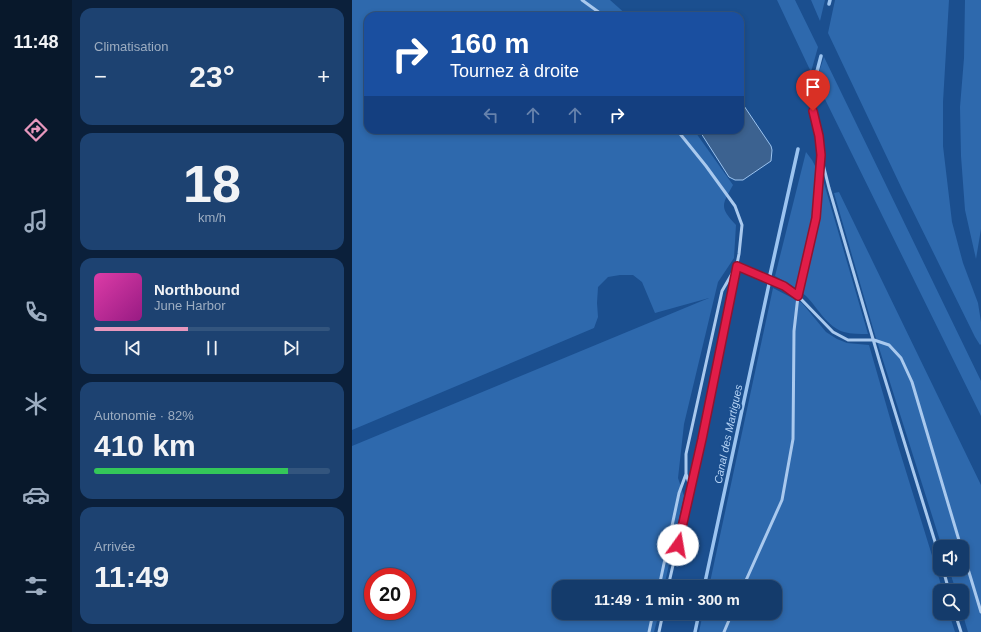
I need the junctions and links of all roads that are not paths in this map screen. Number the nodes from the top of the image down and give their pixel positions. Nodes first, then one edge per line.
1 (582, 0) edge
2 (598, 12) edge
3 (810, 99) dead end
4 (680, 134) edge
5 (821, 155) junction
6 (737, 266) junction
7 (798, 296) junction
8 (874, 340) junction
9 (686, 474) junction
10 (691, 489) junction
11 (935, 540) edge
12 (960, 540) edge
13 (969, 572) edge
14 (660, 580) edge
15 (670, 580) edge
16 (746, 580) edge
17 (981, 612) edge
18 (652, 620) edge
19 (662, 620) edge
20 (729, 620) edge
21 (957, 620) edge
22 (649, 632) edge
23 (659, 632) edge
24 (724, 632) edge
25 (961, 632) edge

1 - 2 lane
3 - 5 lane
4 - 6 lane
5 - 7 lane
5 - 8 lane
6 - 7 lane
6 - 9 lane
6 - 10 lane
7 - 8 lane
7 - 16 lane
8 - 11 lane
8 - 12 lane
9 - 10 lane
9 - 14 lane
10 - 15 lane
13 - 17 lane
18 - 22 lane
19 - 23 lane
20 - 24 lane
21 - 25 lane

